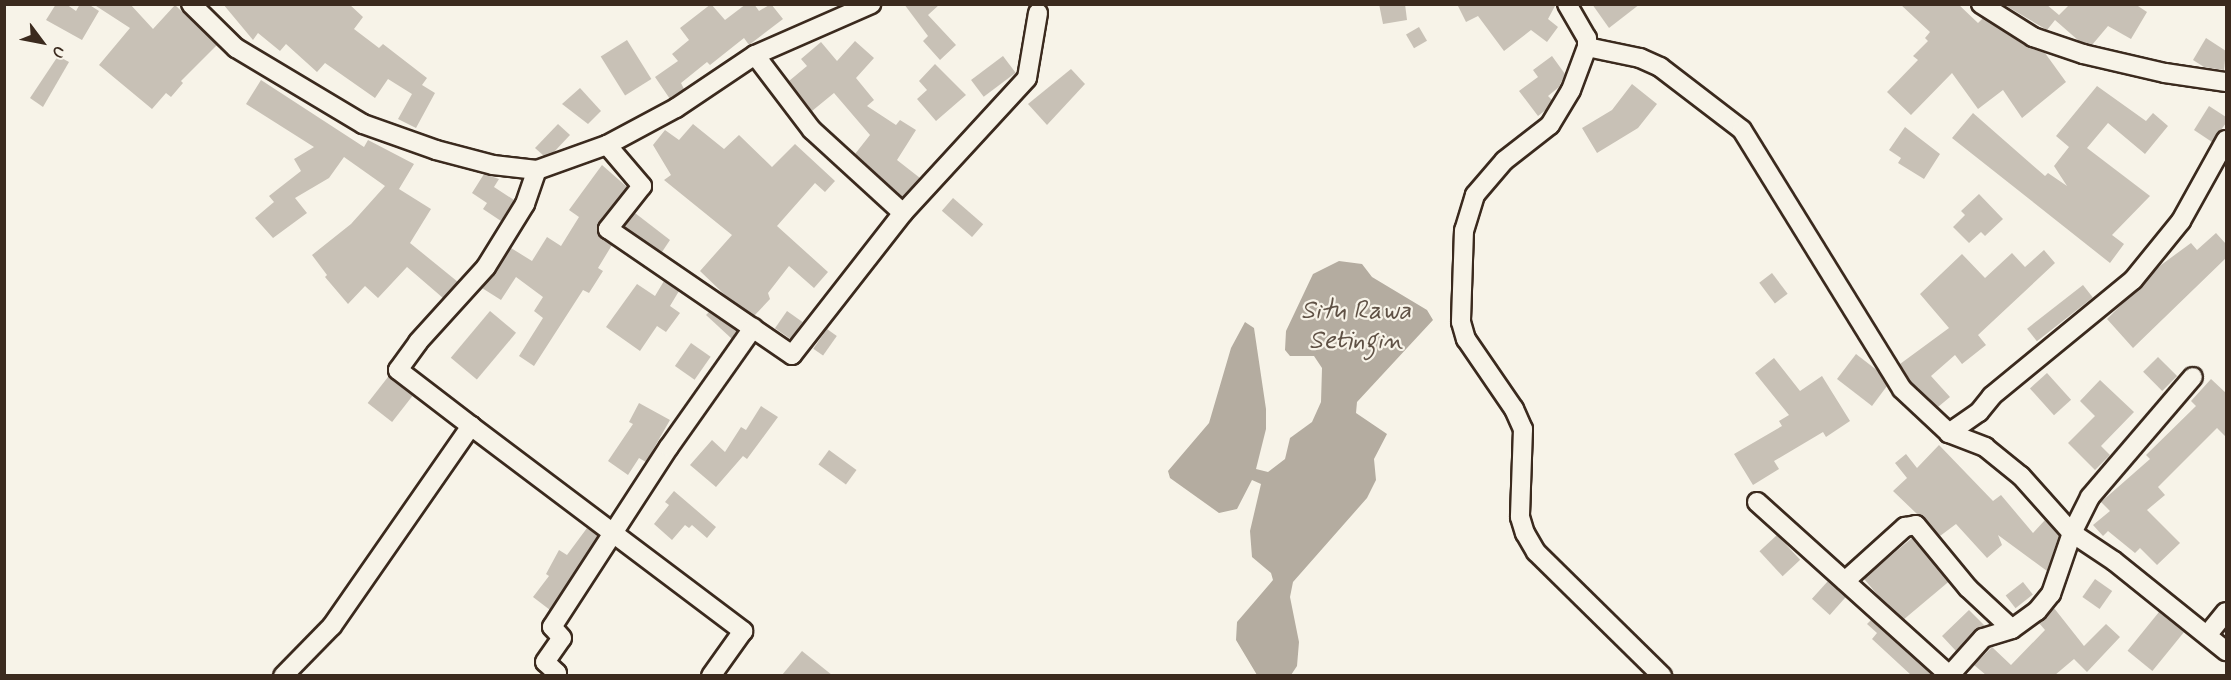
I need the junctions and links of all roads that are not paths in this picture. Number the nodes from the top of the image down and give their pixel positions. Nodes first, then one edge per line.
1 (191, 4) edge
2 (871, 4) edge
3 (1568, 4) edge
4 (1981, 4) edge
5 (1038, 13) dead end
6 (1587, 47) junction
7 (754, 55) junction
8 (2226, 82) edge
9 (2226, 140) edge
10 (608, 145) junction
11 (537, 170) junction
12 (903, 213) junction
13 (753, 328) junction
14 (2193, 377) dead end
15 (471, 426) junction
16 (1949, 433) junction
17 (1757, 502) dead end
18 (2072, 532) junction
19 (615, 534) junction
20 (1845, 581) junction
21 (2226, 612) edge
22 (2012, 629) junction
23 (2208, 634) junction
24 (2226, 651) edge
25 (283, 675) edge
26 (556, 675) edge
27 (711, 675) edge
28 (1662, 675) edge
29 (1949, 675) edge

1 - 11 street
2 - 7 street
3 - 6 street
4 - 8 street
5 - 12 street
6 - 16 street
6 - 28 street
7 - 10 street
7 - 12 street
9 - 16 street
10 - 11 street
10 - 13 street
11 - 15 street
12 - 13 street
13 - 19 street
14 - 18 street
15 - 19 street
15 - 25 street
16 - 18 street
17 - 20 street
18 - 22 street
18 - 23 street
19 - 26 street
19 - 27 street
20 - 22 street
20 - 29 street
21 - 23 street
22 - 29 street
23 - 24 street

